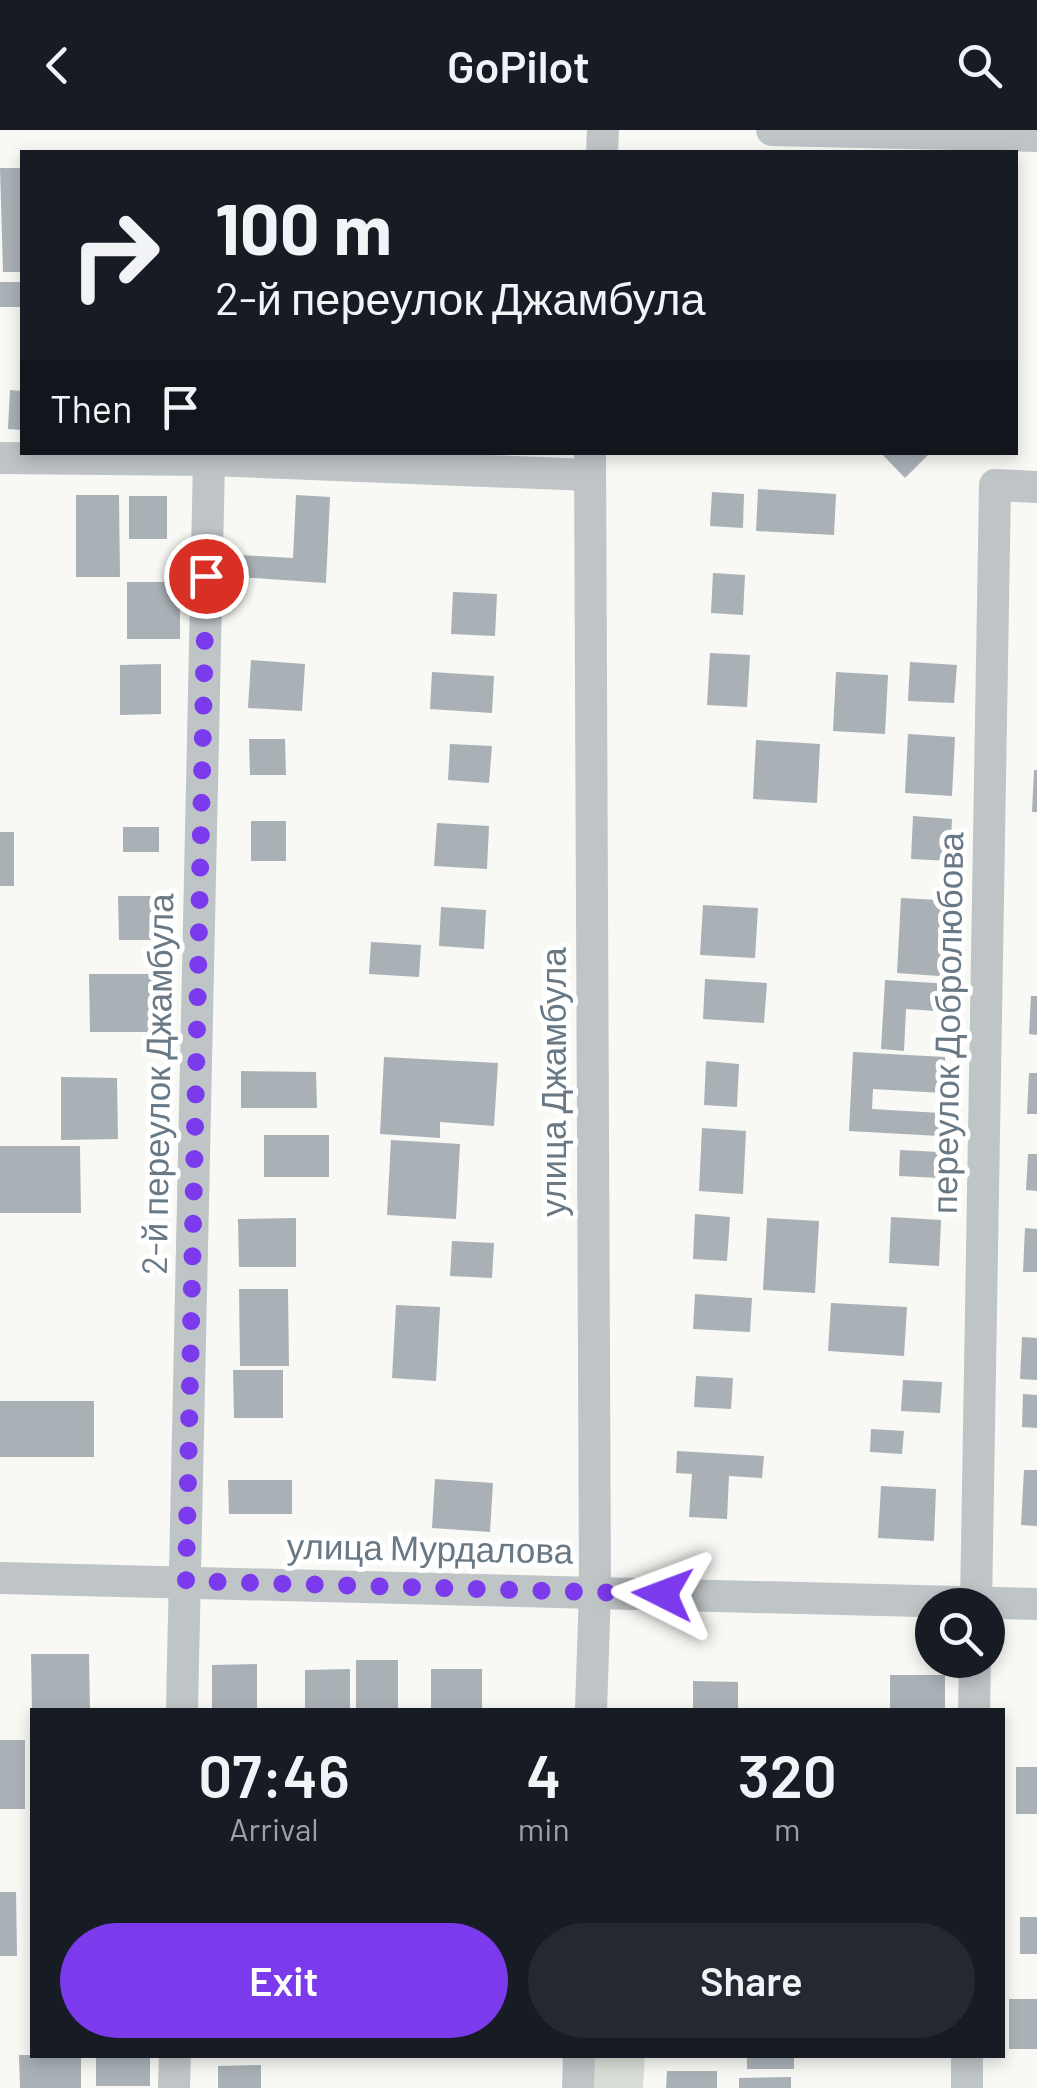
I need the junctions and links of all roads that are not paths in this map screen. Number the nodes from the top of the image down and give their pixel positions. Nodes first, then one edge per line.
1 (772, 130) edge
2 (1037, 136) edge
3 (0, 458) edge
4 (209, 460) junction
5 (589, 464) edge
6 (1037, 487) edge
7 (0, 1578) edge
8 (186, 1581) junction
9 (976, 1588) edge
10 (596, 1591) junction
11 (915, 1602) edge
12 (1005, 1604) edge
13 (1037, 1604) edge
14 (974, 1678) edge
15 (182, 1708) edge
16 (591, 1708) edge
17 (974, 1708) edge
18 (175, 2058) edge
19 (579, 2058) edge
20 (968, 2058) edge
21 (174, 2088) edge
22 (578, 2088) edge
23 (967, 2088) edge

1 - 2 street
3 - 4 street
4 - 5 street
4 - 8 street, 2-й переулок Джамбула
5 - 10 street, улица Джамбула
6 - 9 street, переулок Добролюбова
7 - 8 street, улица Мурдалова
8 - 10 street, улица Мурдалова
8 - 15 street, 2-й переулок Джамбула
10 - 11 street, улица Мурдалова
10 - 16 street, улица Джамбула
12 - 13 street, улица Мурдалова
14 - 17 street
18 - 21 street
19 - 22 street
20 - 23 street

